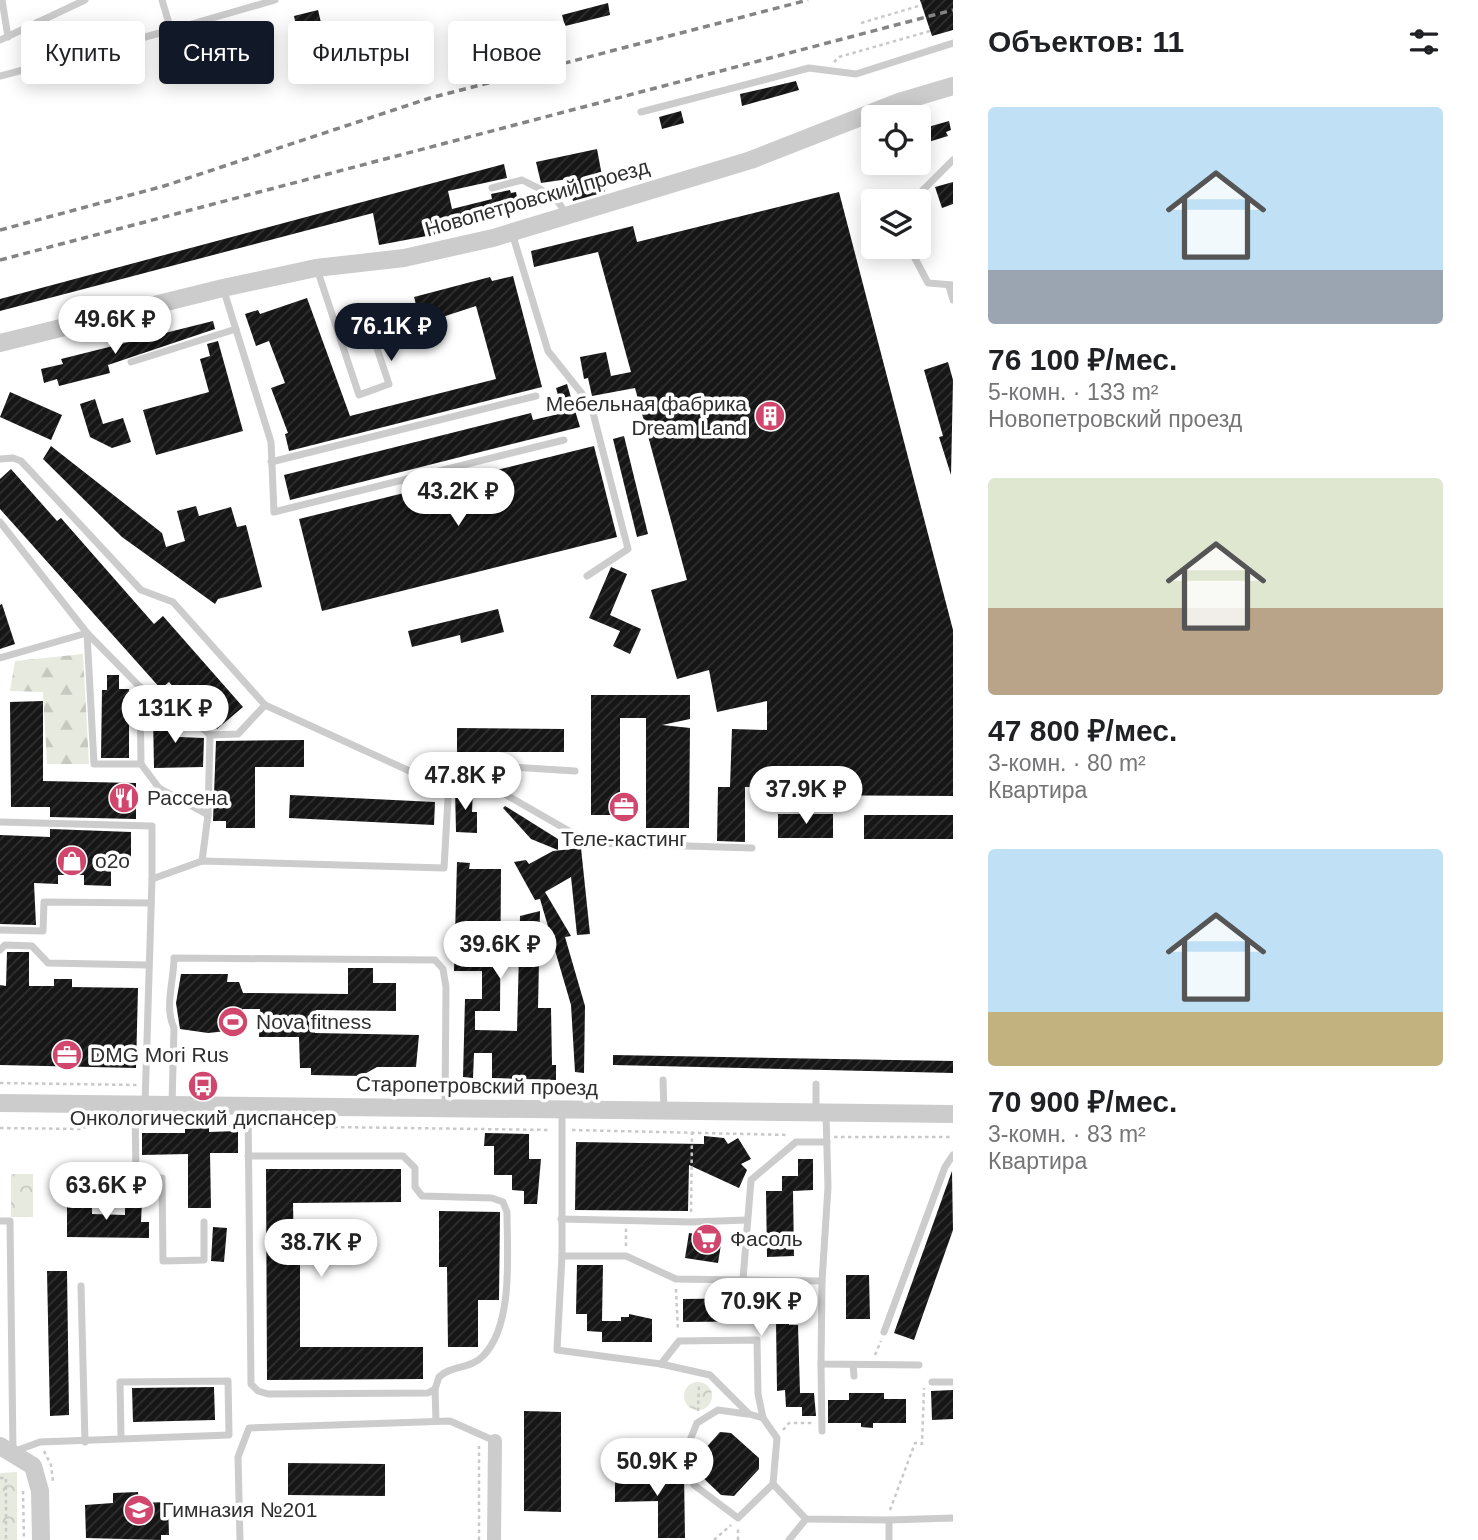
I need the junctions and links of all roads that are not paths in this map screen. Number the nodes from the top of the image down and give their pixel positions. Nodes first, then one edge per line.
1 (2, 0) edge
2 (85, 0) edge
3 (162, 0) edge
4 (275, 0) edge
5 (40, 21) edge
6 (168, 21) edge
7 (202, 21) edge
8 (21, 30) edge
9 (4, 38) edge
10 (953, 43) edge
11 (21, 70) edge
12 (0, 76) edge
13 (953, 86) edge
14 (641, 112) dead end
15 (953, 160) edge
16 (492, 188) dead end
17 (924, 189) edge
18 (565, 216) junction
19 (511, 233) junction
20 (915, 259) edge
21 (316, 268) junction
22 (951, 286) edge
23 (223, 288) junction
24 (953, 300) edge
25 (363, 307) dead end
26 (236, 329) junction
27 (0, 343) edge
28 (131, 362) dead end
29 (536, 396) dead end
30 (564, 440) dead end
31 (2, 457) edge
32 (271, 462) junction
33 (0, 522) edge
34 (587, 576) dead end
35 (87, 633) junction
36 (0, 658) edge
37 (140, 687) junction
38 (265, 705) junction
39 (209, 735) junction
40 (450, 763) junction
41 (141, 764) junction
42 (575, 771) dead end
43 (449, 789) junction
44 (208, 815) junction
45 (0, 822) edge
46 (752, 848) dead end
47 (202, 861) junction
48 (152, 879) junction
49 (150, 903) junction
50 (0, 930) edge
51 (0, 950) edge
52 (148, 965) junction
53 (663, 1080) dead end
54 (816, 1084) dead end
55 (0, 1103) edge
56 (140, 1104) junction
57 (172, 1105) junction
58 (248, 1106) junction
59 (445, 1108) junction
60 (562, 1110) junction
61 (664, 1112) junction
62 (821, 1113) junction
63 (953, 1114) edge
64 (826, 1140) junction
65 (953, 1155) edge
66 (248, 1156) junction
67 (550, 1158) dead end
68 (561, 1158) junction
69 (561, 1219) junction
70 (747, 1220) junction
71 (0, 1221) edge
72 (204, 1222) dead end
73 (562, 1256) junction
74 (743, 1279) junction
75 (822, 1281) junction
76 (81, 1286) dead end
77 (884, 1332) road end
78 (661, 1364) junction
79 (821, 1364) junction
80 (853, 1365) junction
81 (919, 1365) road end
82 (854, 1376) dead end
83 (932, 1382) dead end
84 (953, 1382) edge
85 (435, 1389) junction
86 (748, 1414) junction
87 (764, 1418) junction
88 (436, 1421) junction
89 (822, 1427) road end
90 (121, 1437) junction
91 (495, 1441) joint
92 (85, 1442) junction
93 (7, 1449) edge
94 (773, 1484) junction
95 (953, 1518) edge
96 (806, 1519) junction
97 (889, 1520) junction
98 (41, 1540) edge
99 (240, 1540) edge
100 (494, 1540) edge
101 (789, 1540) edge
102 (888, 1540) edge

1 - 9 lane
2 - 5 lane
3 - 6 lane
4 - 7 lane
8 - 9 lane
10 - 14 lane
11 - 12 lane
13 - 18 street, Новопетровский проезд
15 - 17 lane
16 - 18 lane
18 - 19 street, Новопетровский проезд
19 - 21 street, Новопетровский проезд
19 - 34 lane
20 - 22 lane
21 - 23 street, Новопетровский проезд
21 - 25 lane
22 - 24 lane
23 - 26 lane
23 - 27 street, Новопетровский проезд
26 - 28 lane
26 - 32 lane
29 - 32 lane
30 - 32 lane
31 - 38 lane
33 - 35 lane
35 - 36 lane
35 - 37 lane
35 - 41 lane
37 - 39 lane
37 - 41 lane
38 - 39 lane
38 - 43 lane
39 - 44 lane
40 - 42 lane
40 - 43 lane
40 - 46 lane
41 - 44 lane
43 - 47 lane
44 - 47 lane
45 - 48 lane
47 - 48 lane
48 - 49 lane
49 - 50 lane
49 - 52 lane
51 - 52 lane
52 - 56 lane
53 - 61 lane
54 - 62 lane
55 - 56 street, Старопетровский проезд
56 - 57 street, Старопетровский проезд
56 - 72 lane
57 - 58 street, Старопетровский проезд
57 - 59 lane
58 - 59 street, Старопетровский проезд
58 - 66 lane
59 - 60 street, Старопетровский проезд
60 - 61 street, Старопетровский проезд
60 - 68 lane
61 - 62 street, Старопетровский проезд
62 - 63 street, Старопетровский проезд
62 - 64 lane
64 - 70 lane
64 - 75 lane
65 - 77 lane
66 - 85 lane
66 - 85 lane
67 - 68 lane
68 - 69 lane
69 - 70 lane
69 - 73 lane
70 - 74 lane
71 - 93 lane
73 - 74 lane
73 - 78 lane
74 - 75 lane
75 - 79 lane
76 - 92 lane
78 - 86 lane
78 - 87 lane
79 - 80 lane
79 - 89 lane
80 - 81 lane
80 - 82 lane
83 - 84 lane
85 - 88 lane
86 - 87 lane
86 - 94 lane
87 - 94 lane
88 - 91 lane
88 - 99 lane
90 - 90 lane
90 - 92 lane
91 - 100 street
92 - 93 lane
93 - 98 street
94 - 96 lane
95 - 97 lane
96 - 97 lane
96 - 101 lane
97 - 102 lane

